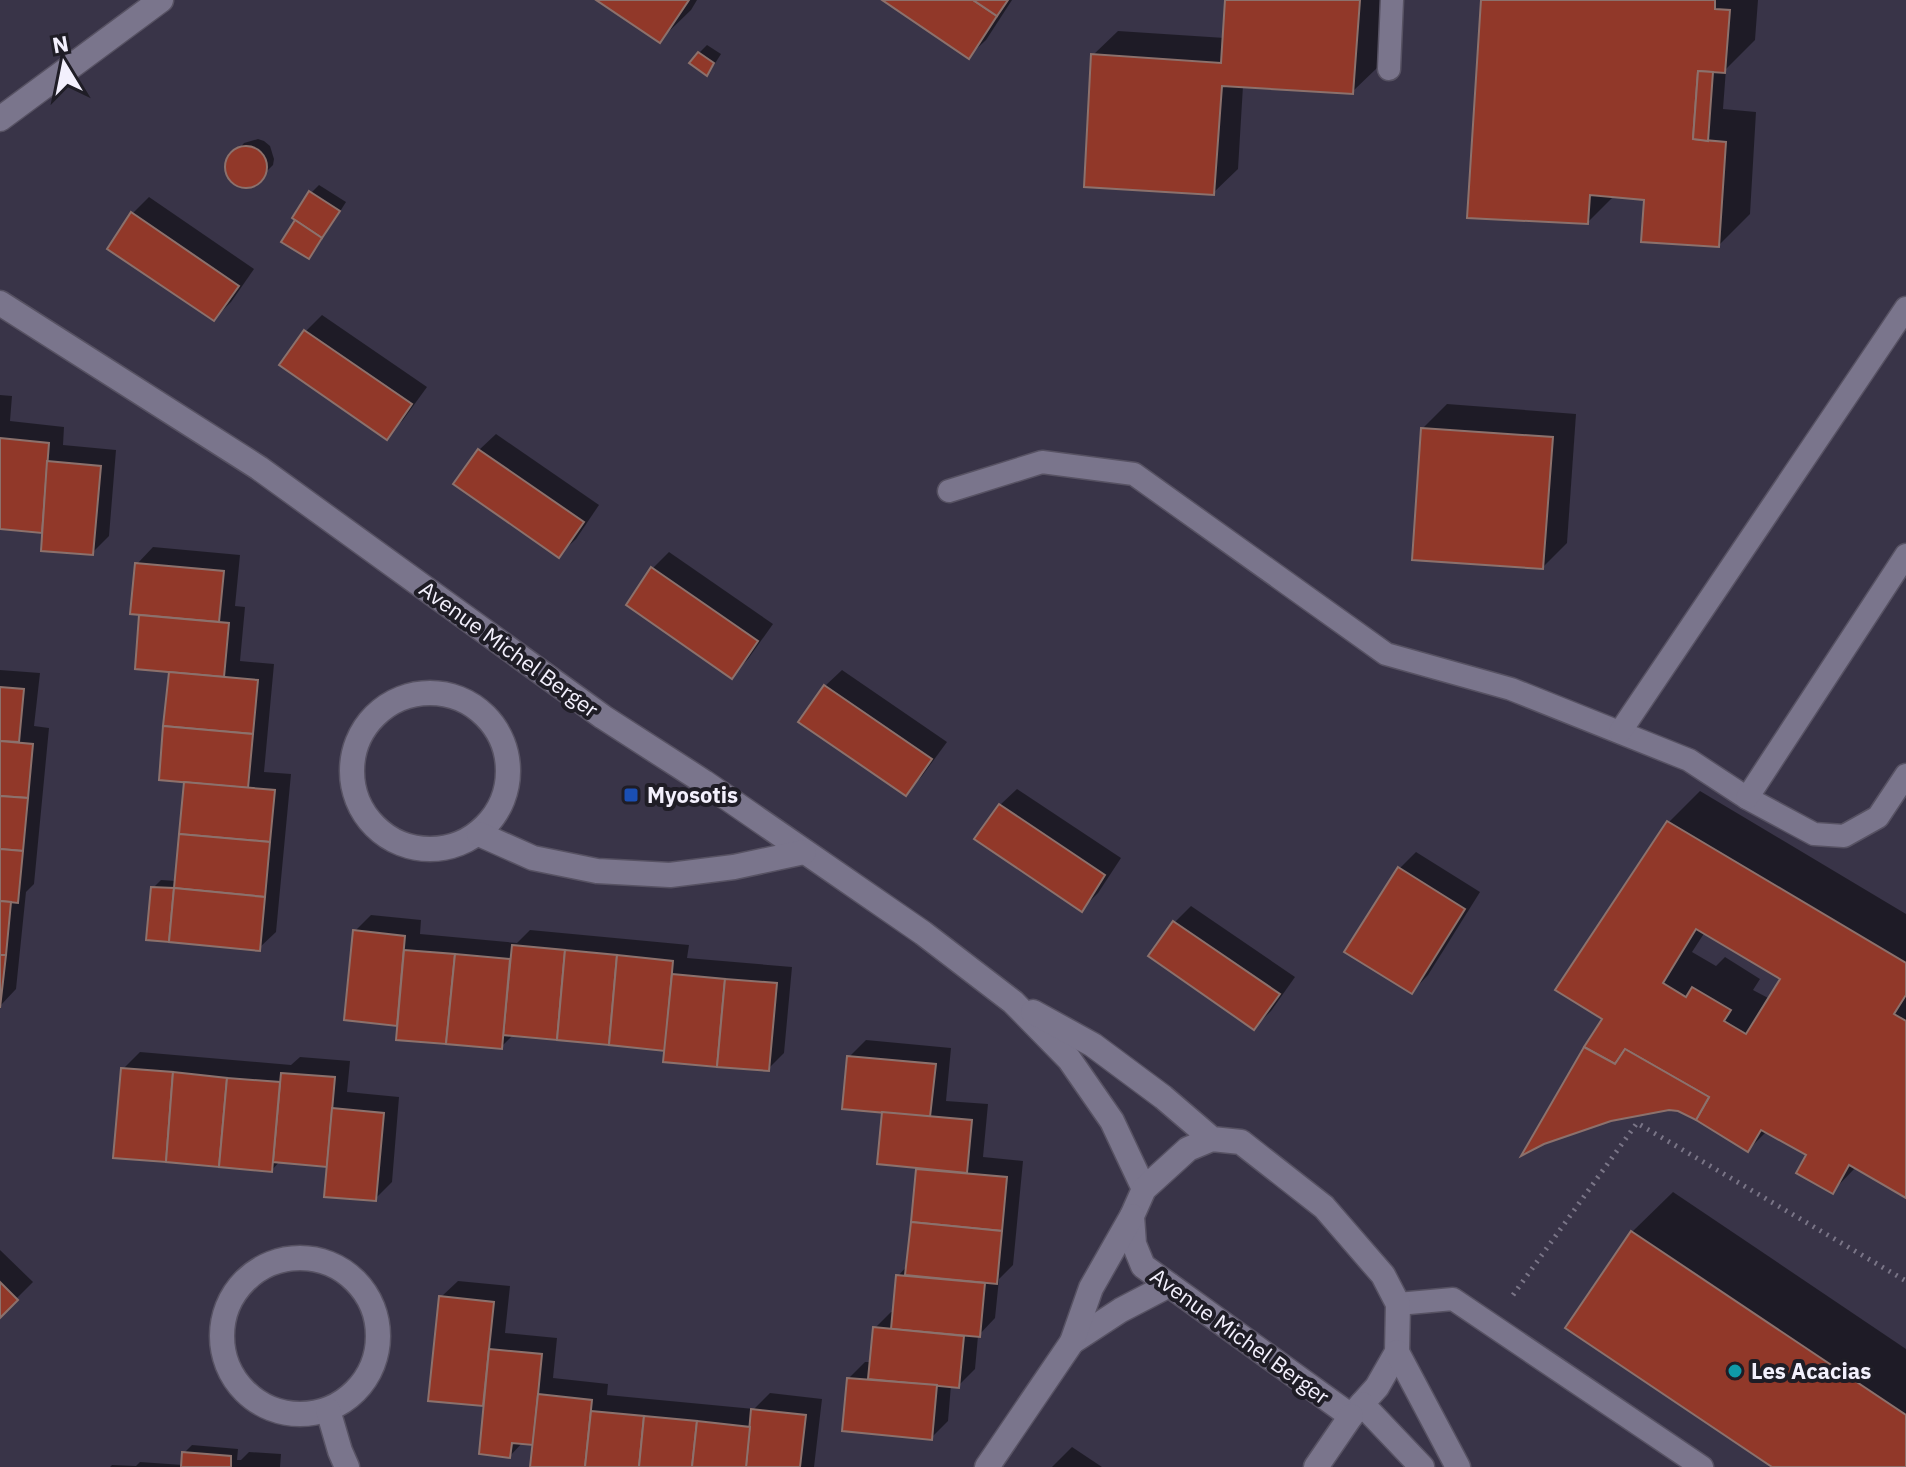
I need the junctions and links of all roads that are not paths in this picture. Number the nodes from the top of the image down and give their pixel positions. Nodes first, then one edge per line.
1 (161, 0) edge
2 (1392, 0) edge
3 (1389, 69) dead end
4 (0, 119) edge
5 (0, 303) edge
6 (1906, 308) edge
7 (949, 491) dead end
8 (1906, 555) edge
9 (1620, 732) junction
10 (1906, 775) edge
11 (1747, 798) junction
12 (479, 834) junction
13 (804, 852) junction
14 (1013, 1002) junction
15 (1212, 1139) junction
16 (1144, 1189) junction
17 (1132, 1216) junction
18 (1169, 1285) junction
19 (1398, 1304) junction
20 (1072, 1342) junction
21 (1397, 1352) junction
22 (328, 1410) junction
23 (1356, 1410) junction
24 (347, 1467) edge
25 (987, 1467) edge
26 (1316, 1467) edge
27 (1422, 1467) edge
28 (1458, 1467) edge
29 (1702, 1467) edge

1 - 4 street
2 - 3 lane
5 - 13 street, Avenue Michel Berger
6 - 9 lane
7 - 9 lane
8 - 11 lane
9 - 11 lane
10 - 11 lane
12 - 12 street
12 - 13 street
13 - 14 street, Avenue Michel Berger
14 - 15 street, Avenue Michel Berger
14 - 16 street, Avenue Michel Berger
15 - 16 street
15 - 19 street, Avenue Michel Berger
16 - 17 street
17 - 18 street, Avenue Michel Berger
17 - 20 street
18 - 20 street
18 - 23 street, Avenue Michel Berger
19 - 21 street, Avenue Michel Berger
19 - 29 lane
20 - 25 street
21 - 23 street, Avenue Michel Berger
21 - 28 street, Avenue Michel Berger
22 - 22 street
22 - 24 street
23 - 26 street
23 - 27 street, Avenue Michel Berger

